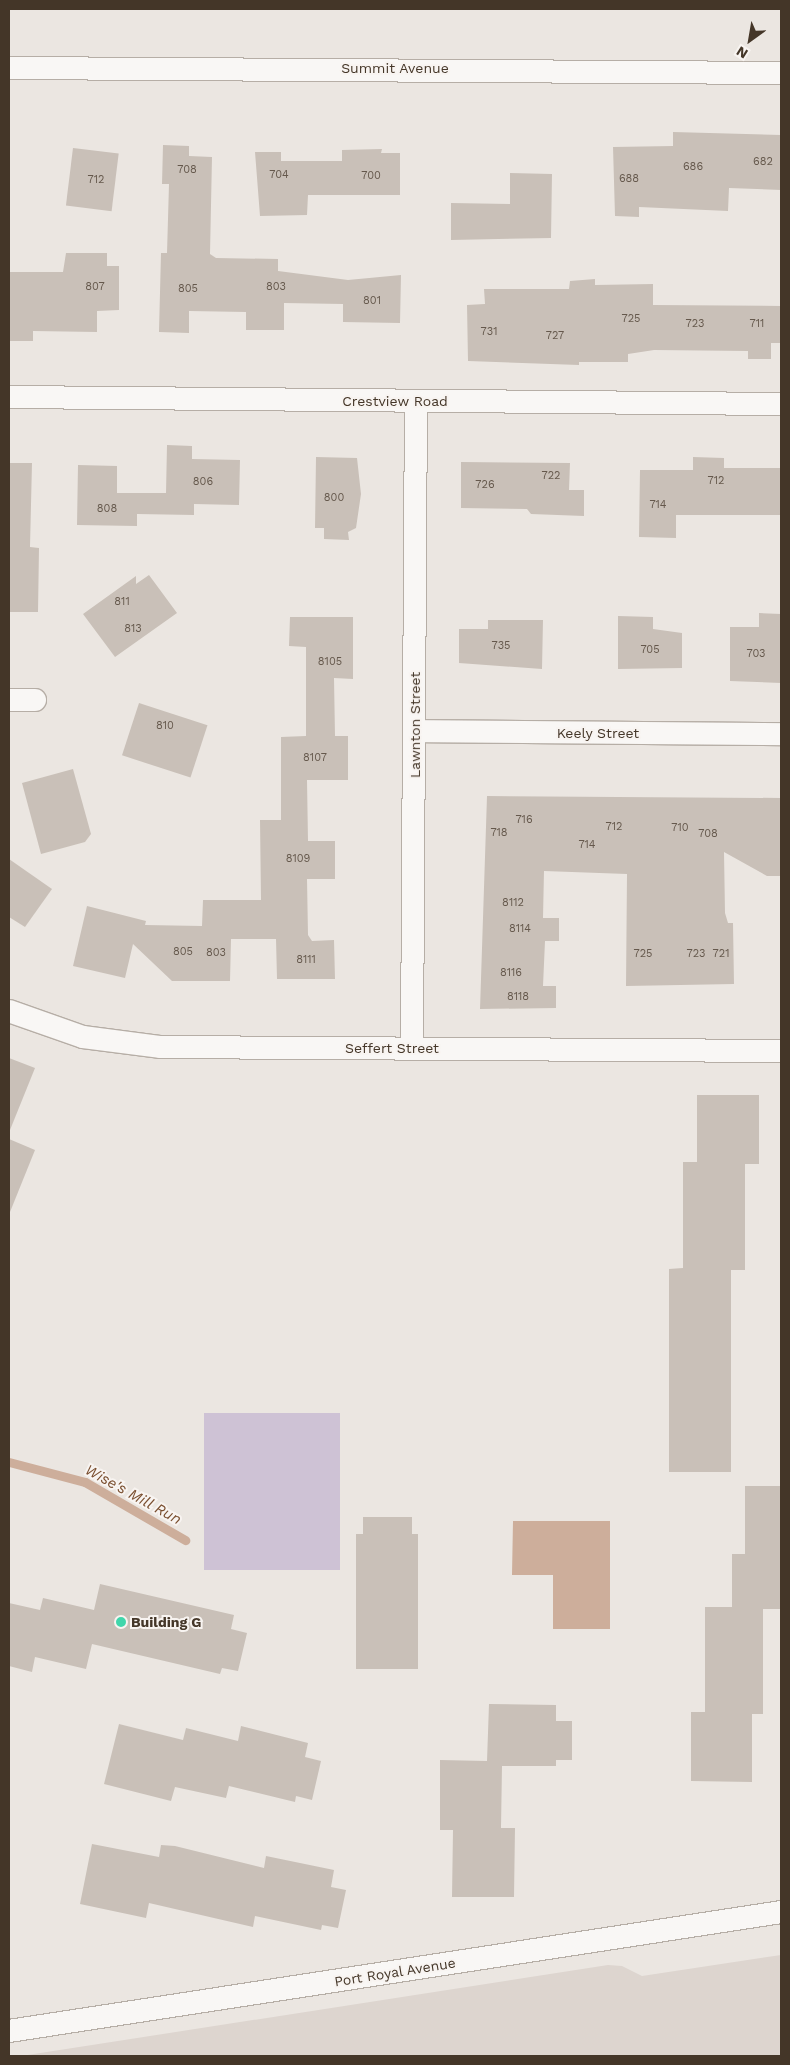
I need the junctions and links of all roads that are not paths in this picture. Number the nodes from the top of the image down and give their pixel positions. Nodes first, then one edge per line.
1 (9, 68) edge
2 (781, 73) edge
3 (9, 397) edge
4 (416, 401) junction
5 (781, 404) edge
6 (9, 700) edge
7 (35, 700) dead end
8 (415, 732) junction
9 (781, 734) edge
10 (9, 1011) edge
11 (412, 1048) junction
12 (781, 1051) edge
13 (781, 1912) edge
14 (9, 2032) edge

1 - 2 street, Summit Avenue
3 - 4 street, Crestview Road
4 - 5 street, Crestview Road
4 - 8 street, Lawnton Street
6 - 7 street
8 - 9 street, Keely Street
8 - 11 street, Lawnton Street
10 - 11 street, Seffert Street
11 - 12 street, Seffert Street
13 - 14 street, Port Royal Avenue

